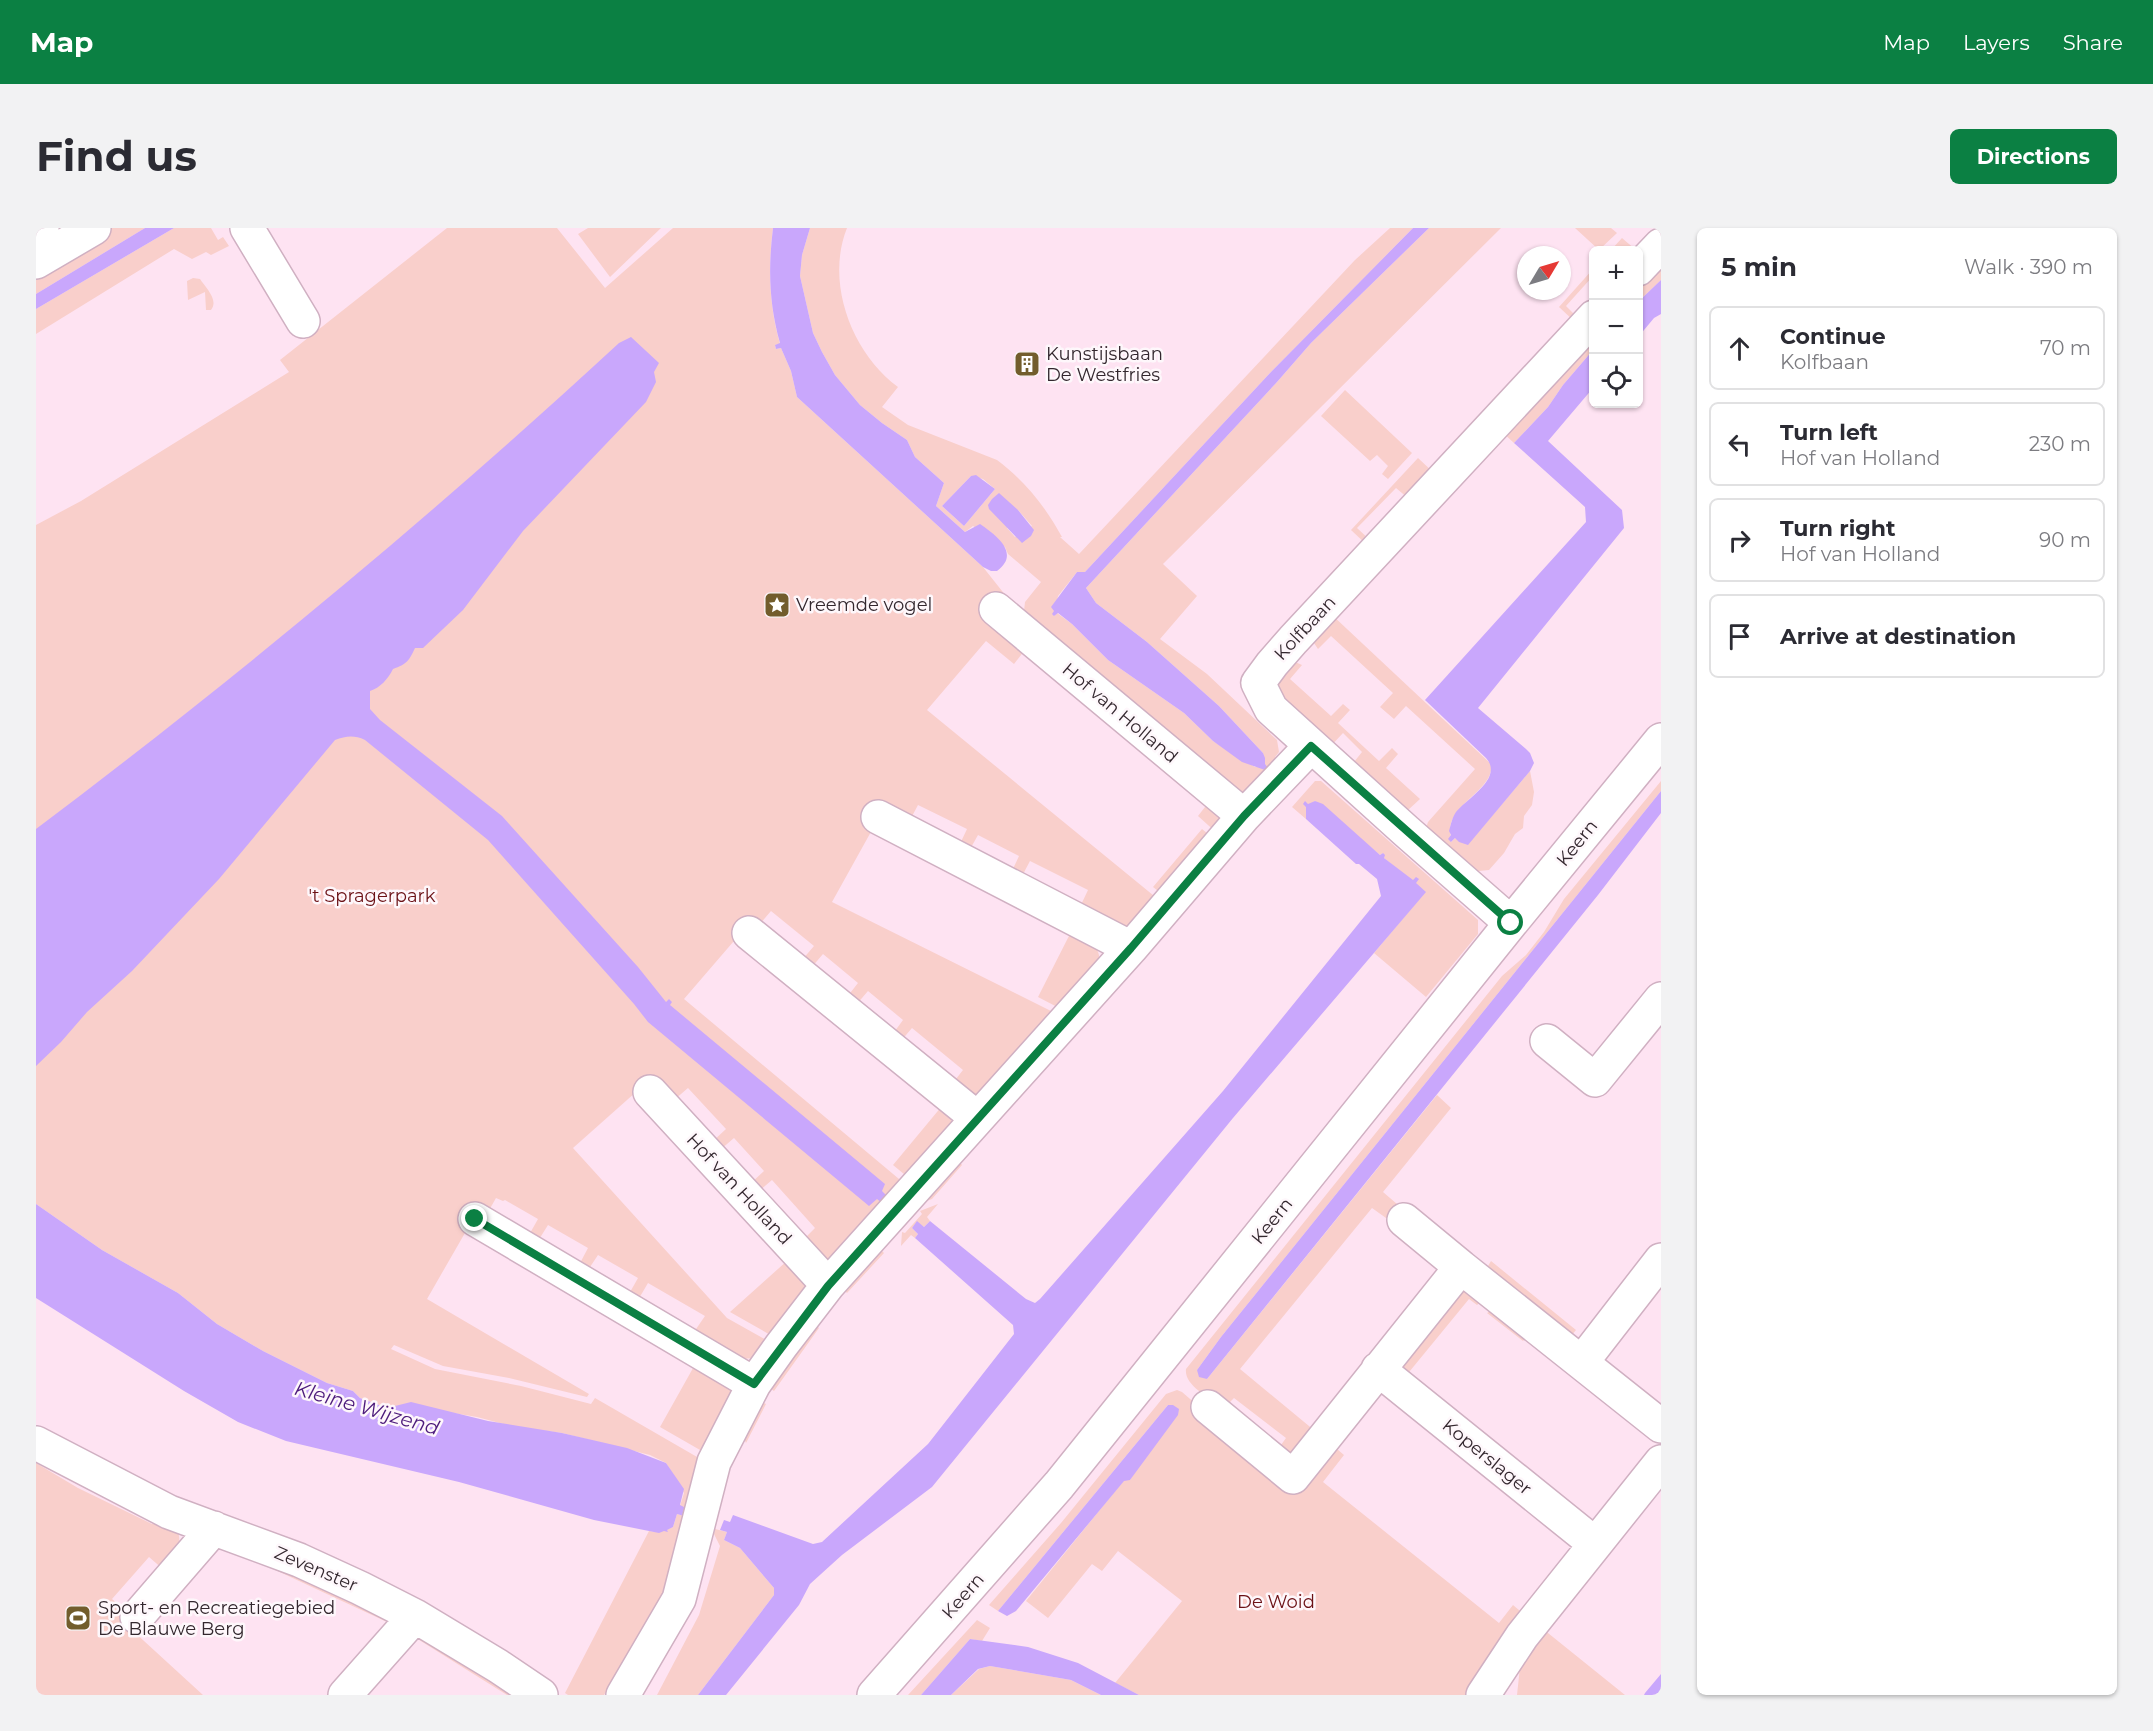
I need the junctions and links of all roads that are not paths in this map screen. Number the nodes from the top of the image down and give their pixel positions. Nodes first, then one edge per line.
1 (42, 228) edge
2 (94, 228) edge
3 (247, 228) edge
4 (36, 232) edge
5 (1661, 245) edge
6 (36, 262) edge
7 (1643, 264) edge
8 (303, 321) dead end
9 (1589, 321) edge
10 (996, 609) dead end
11 (1661, 740) edge
12 (1311, 746) junction
13 (1244, 816) junction
14 (878, 817) dead end
15 (1511, 923) junction
16 (749, 933) dead end
17 (1131, 948) junction
18 (1661, 999) edge
19 (1546, 1041) dead end
20 (650, 1092) dead end
21 (977, 1118) junction
22 (475, 1219) dead end
23 (1404, 1220) dead end
24 (1661, 1260) edge
25 (1461, 1267) junction
26 (828, 1286) junction
27 (1581, 1362) junction
28 (1378, 1369) junction
29 (754, 1384) junction
30 (1208, 1407) dead end
31 (1661, 1426) edge
32 (36, 1443) edge
33 (1661, 1462) edge
34 (214, 1528) junction
35 (1595, 1544) junction
36 (415, 1616) junction
37 (137, 1617) dead end
38 (345, 1695) edge
39 (541, 1695) edge
40 (623, 1695) edge
41 (874, 1695) edge
42 (1483, 1695) edge

1 - 4 street
2 - 6 street
3 - 8 street
5 - 7 street
9 - 12 street, Kolfbaan
10 - 13 street, Hof van Holland
11 - 15 street, Keern
12 - 13 street
12 - 15 street, Kolfbaan
13 - 17 street
14 - 17 street
15 - 41 street, Keern
16 - 21 street
17 - 21 street
18 - 19 street
20 - 26 street, Hof van Holland
21 - 26 street
22 - 29 street
23 - 25 street
24 - 27 street
25 - 27 street
25 - 28 street
26 - 29 street
27 - 31 street
28 - 30 street
28 - 35 street, Koperslager
29 - 40 street
32 - 34 street, Zevenster
33 - 35 street
34 - 36 street, Zevenster
34 - 37 street
35 - 42 street
36 - 38 street
36 - 39 street, Zevenster

